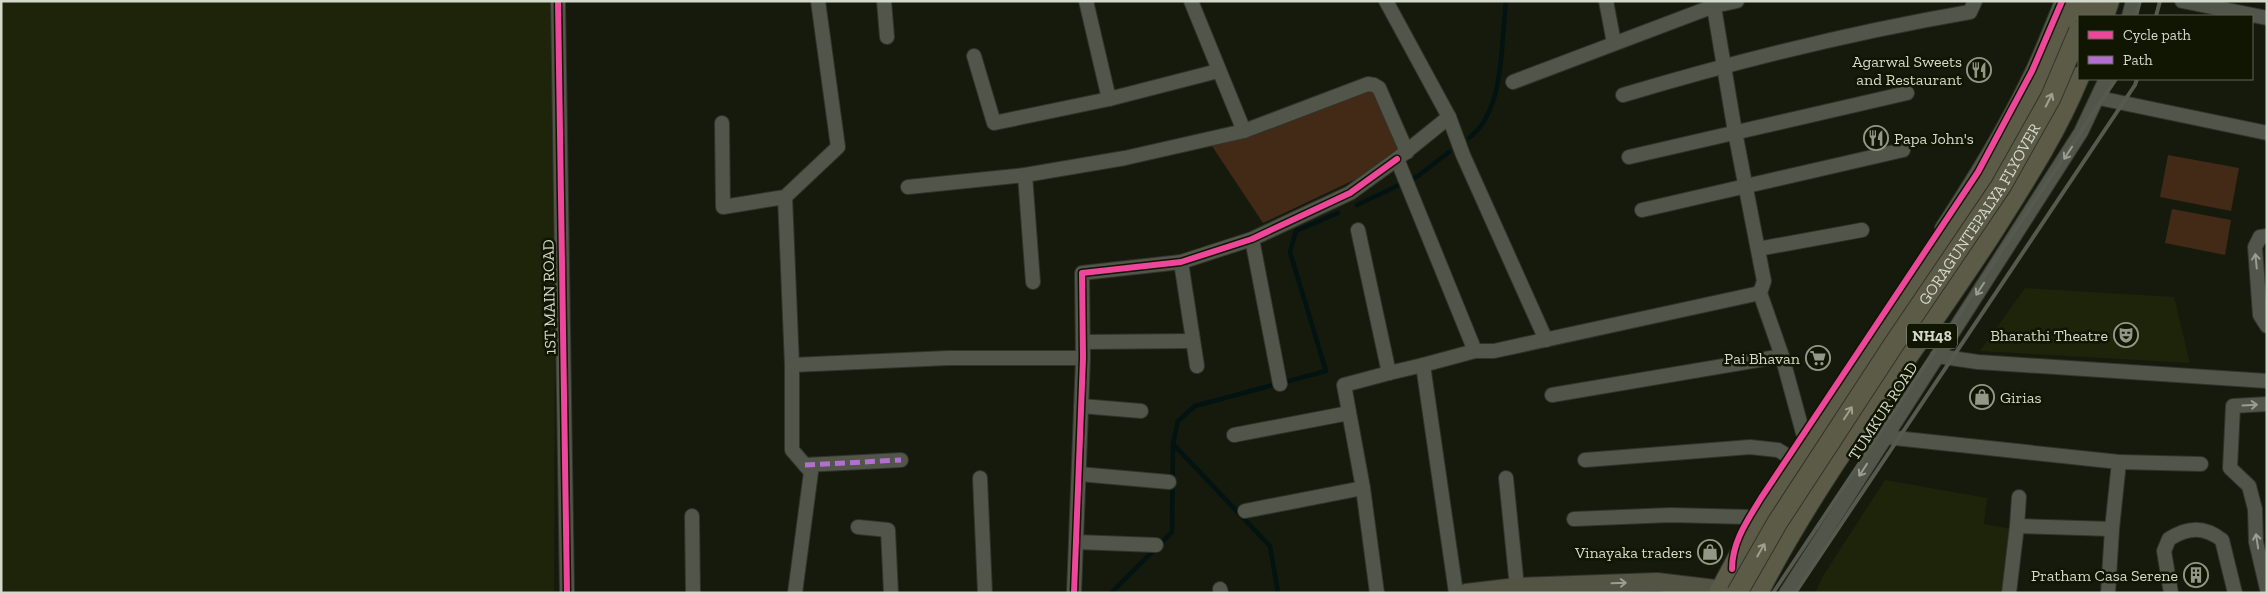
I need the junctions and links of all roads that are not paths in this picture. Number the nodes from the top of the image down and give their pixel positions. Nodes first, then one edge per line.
1 (558, 1) edge
2 (818, 1) edge
3 (884, 1) edge
4 (1191, 1) edge
5 (1386, 1) edge
6 (1606, 1) edge
7 (1737, 1) edge
8 (1975, 1) edge
9 (2062, 1) edge
10 (2073, 1) edge
11 (2090, 1) edge
12 (2109, 1) edge
13 (2122, 1) edge
14 (2134, 1) edge
15 (2182, 1) edge
16 (1088, 2) edge
17 (1714, 4) edge
18 (2085, 15) edge
19 (2104, 15) edge
20 (2117, 15) edge
21 (2129, 15) edge
22 (2252, 15) edge
23 (2253, 15) edge
24 (2267, 18) edge
25 (2078, 33) edge
26 (887, 37) dead end
27 (1614, 43) junction
28 (974, 56) dead end
29 (1724, 65) junction
30 (1218, 71) junction
31 (2078, 79) edge
32 (2092, 80) edge
33 (2106, 80) edge
34 (1513, 82) dead end
35 (1907, 92) dead end
36 (1623, 95) dead end
37 (2099, 98) junction
38 (1109, 99) junction
39 (1449, 117) junction
40 (722, 123) dead end
41 (1244, 131) junction
42 (1735, 132) junction
43 (2267, 132) edge
44 (1903, 150) dead end
45 (1402, 156) junction
46 (1630, 157) dead end
47 (1025, 175) junction
48 (908, 187) dead end
49 (1746, 187) junction
50 (785, 197) junction
51 (1642, 210) dead end
52 (1358, 230) dead end
53 (1862, 230) dead end
54 (2267, 236) edge
55 (1252, 239) junction
56 (1758, 249) junction
57 (1181, 262) junction
58 (1033, 282) dead end
59 (1760, 293) junction
60 (2267, 326) edge
61 (1546, 340) junction
62 (1193, 341) junction
63 (1083, 342) junction
64 (1475, 351) junction
65 (1782, 356) junction
66 (1937, 356) junction
67 (1083, 358) junction
68 (792, 366) junction
69 (1197, 366) dead end
70 (1423, 366) junction
71 (1389, 373) junction
72 (2267, 382) edge
73 (1280, 384) dead end
74 (1552, 395) dead end
75 (2267, 404) edge
76 (1081, 406) junction
77 (1140, 411) dead end
78 (1349, 413) junction
79 (1803, 433) junction
80 (1234, 435) dead end
81 (1876, 436) junction
82 (1788, 456) junction
83 (901, 460) dead end
84 (1584, 460) dead end
85 (2119, 462) junction
86 (2201, 464) dead end
87 (805, 465) junction
88 (1078, 474) junction
89 (980, 478) dead end
90 (1506, 478) dead end
91 (1169, 482) dead end
92 (1363, 488) junction
93 (2019, 497) dead end
94 (1245, 511) dead end
95 (692, 516) dead end
96 (1750, 517) junction
97 (1574, 519) dead end
98 (2017, 526) junction
99 (858, 527) dead end
100 (2112, 529) junction
101 (1076, 542) junction
102 (1156, 546) dead end
103 (1732, 569) junction
104 (1517, 587) junction
105 (2267, 589) edge
106 (1726, 592) edge
107 (568, 593) edge
108 (693, 593) edge
109 (795, 593) edge
110 (891, 593) edge
111 (985, 593) edge
112 (1074, 593) edge
113 (1377, 593) edge
114 (1456, 593) edge
115 (1466, 593) edge
116 (1743, 593) edge
117 (1758, 593) edge
118 (1770, 593) edge
119 (1786, 593) edge
120 (2009, 593) edge
121 (2108, 593) edge
122 (2171, 593) edge
123 (2235, 593) edge

1 - 107 street, 1ST MAIN ROAD
2 - 50 street
3 - 26 street
4 - 30 street
5 - 39 street
6 - 27 street
7 - 17 street
8 - 29 street
9 - 79 street
10 - 103 highway, NH48
11 - 18 highway
12 - 19 highway
13 - 20 highway
14 - 21 street
15 - 22 street
16 - 38 street
17 - 27 street
17 - 29 street
23 - 24 street
106 -> 25 highway, GORAGUNTEPALYA FLYOVER, bridge
27 - 34 street
28 - 38 street
29 - 36 street
29 - 42 street
30 - 38 street
30 - 41 street
31 - 117 highway, GORAGUNTEPALYA FLYOVER
32 - 81 highway, TUMKUR ROAD / NH48
33 - 37 street
35 - 42 street
37 - 43 street
37 -> 66 street
39 - 45 street
39 - 61 street
40 - 50 street
41 - 45 street
41 - 47 street
42 - 46 street
42 - 49 street
44 - 49 street
45 - 55 street
45 - 64 street
47 - 48 street
47 - 58 street
49 - 51 street
49 - 56 street
50 - 68 street
52 - 71 street
53 - 56 street
60 -> 54 street
55 - 57 street
55 - 73 street
56 - 59 street
57 - 62 street
57 - 63 street
59 - 61 street
59 - 65 street
61 - 64 street
62 - 63 street
62 - 69 street
63 - 67 street
64 - 70 street
65 - 74 street
65 - 79 street
66 - 72 street
66 - 81 street
67 - 68 street
67 - 76 street
68 - 87 street
70 - 71 street
70 - 114 street
71 - 78 street
105 -> 75 street
76 - 77 street
76 - 88 street
78 - 80 street
78 - 92 street
79 - 82 street
81 - 85 street
81 - 118 highway, TUMKUR ROAD / NH48
81 -> 119 street
82 - 84 street
82 - 96 street
83 - 87 street
85 - 86 street
85 - 100 street
87 - 109 street
88 - 91 street
88 - 101 street
89 - 111 street
90 - 104 street
92 - 94 street
92 - 113 street
93 - 98 street
95 - 108 street
96 - 97 street
96 - 103 street
98 - 100 street
98 - 120 street
99 - 110 street
100 - 121 street
101 - 102 street
101 - 112 street
103 - 106 highway, NH48
104 -> 106 main road
104 - 115 main road
106 - 116 main road
122 - 123 street

